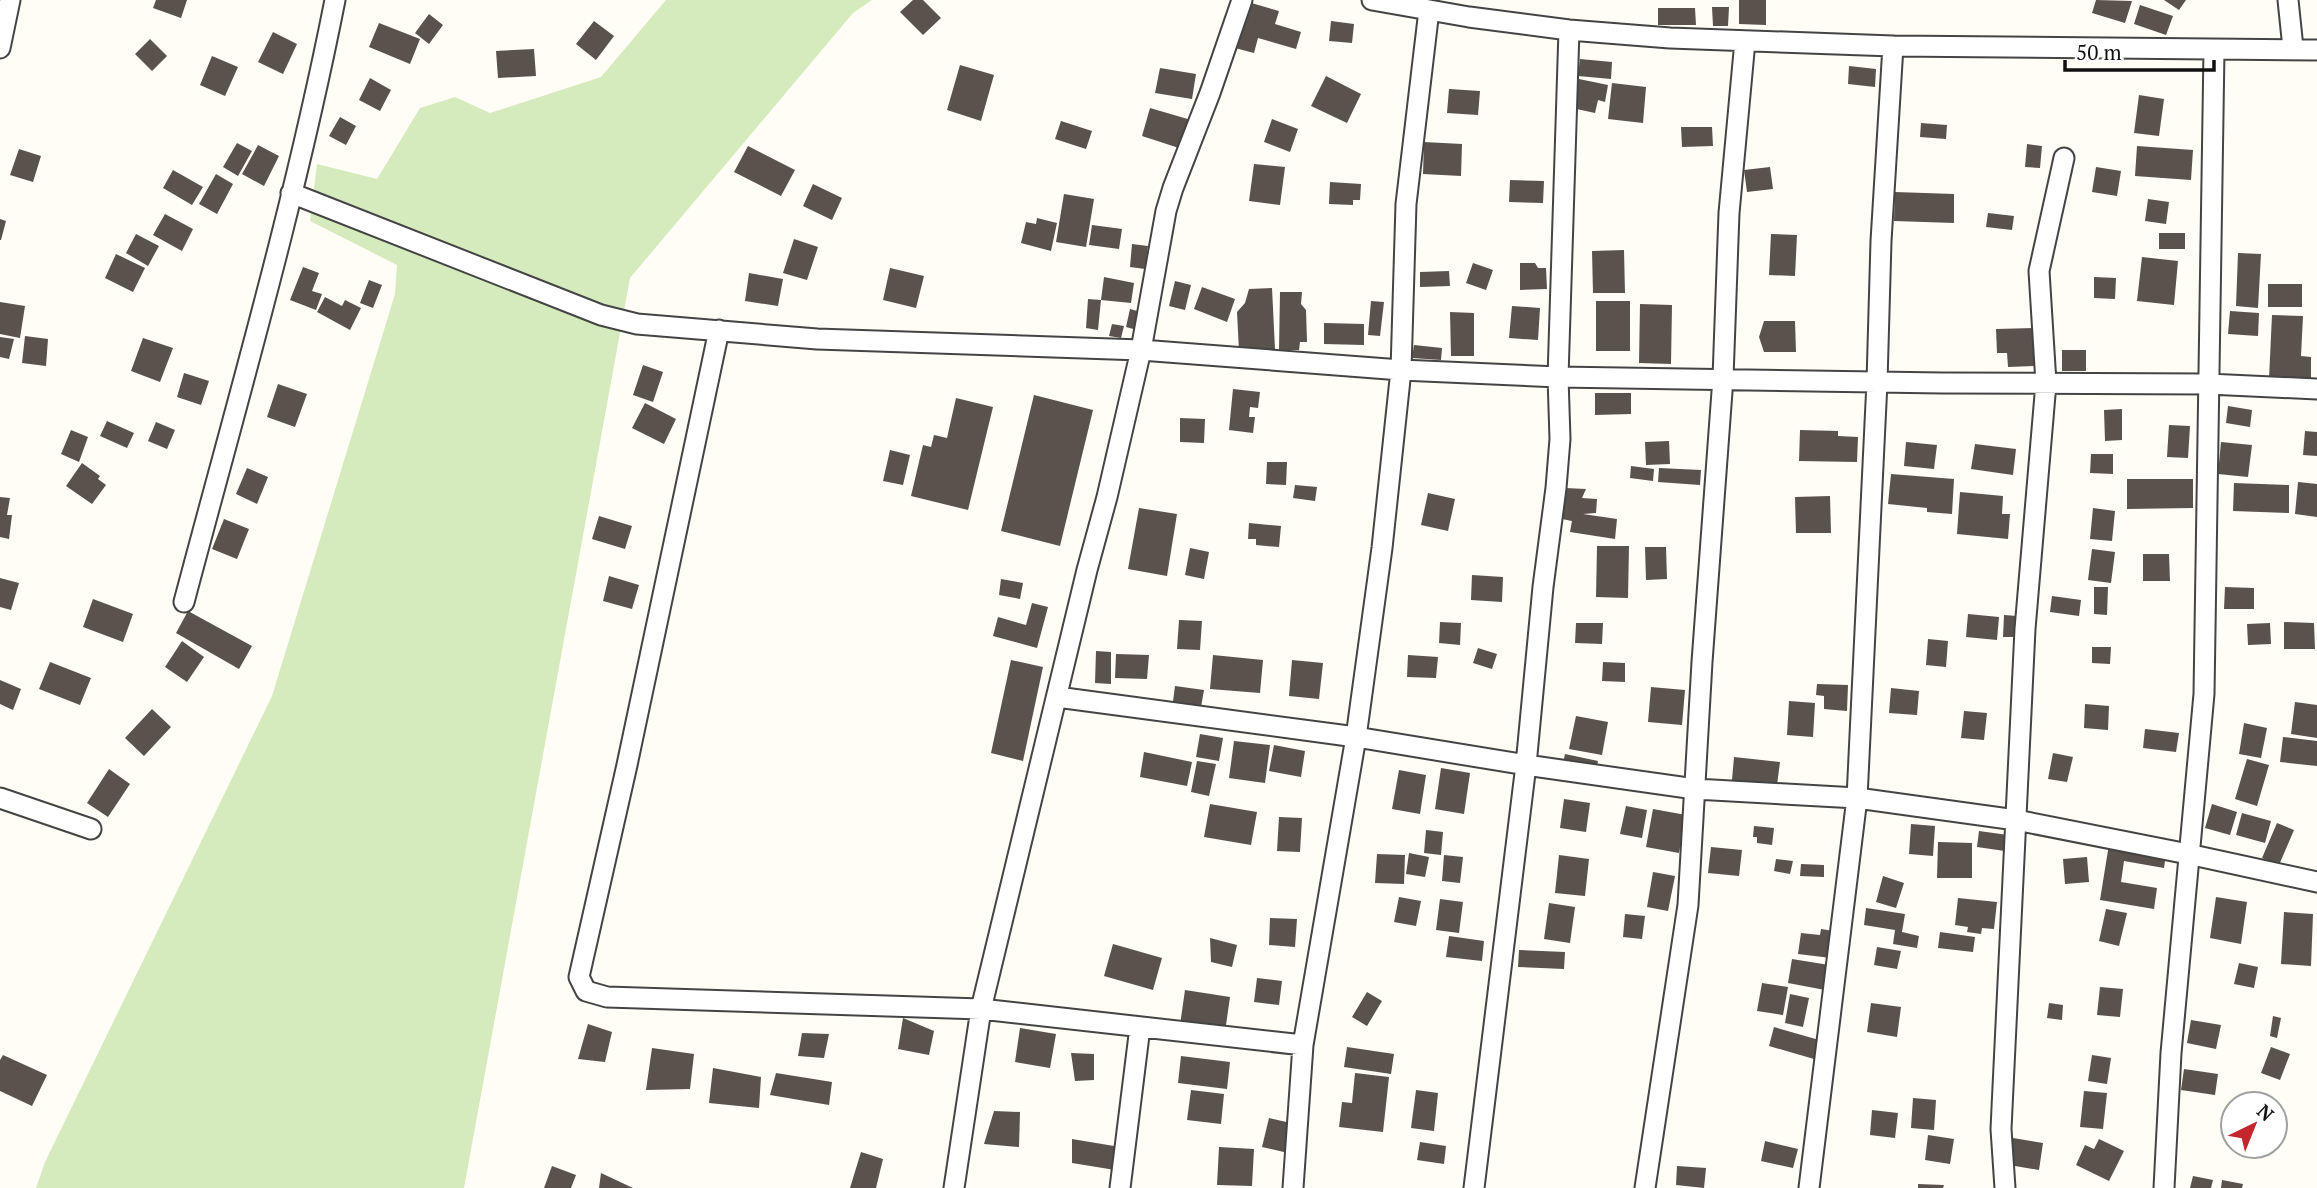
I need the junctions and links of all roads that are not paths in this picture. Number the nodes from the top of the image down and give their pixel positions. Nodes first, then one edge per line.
1 (10, 0) edge
2 (335, 0) edge
3 (1242, 0) edge
4 (1372, 0) edge
5 (2288, 0) edge
6 (1429, 10) junction
7 (1569, 30) junction
8 (1745, 41) junction
9 (1893, 46) junction
10 (0, 48) edge
11 (2293, 48) junction
12 (2214, 50) junction
13 (2317, 50) edge
14 (2064, 158) dead end
15 (291, 193) junction
16 (719, 330) junction
17 (1141, 350) junction
18 (1401, 370) junction
19 (1558, 377) junction
20 (1723, 378) junction
21 (1877, 382) junction
22 (2046, 383) junction
23 (2208, 384) junction
24 (2317, 389) edge
25 (184, 602) dead end
26 (1057, 697) junction
27 (1356, 737) junction
28 (1526, 765) junction
29 (1695, 789) junction
30 (1857, 797) junction
31 (0, 798) edge
32 (2017, 820) junction
33 (91, 829) dead end
34 (2188, 854) junction
35 (2317, 882) edge
36 (981, 1009) junction
37 (1140, 1027) junction
38 (1303, 1045) junction
39 (954, 1188) edge
40 (1120, 1188) edge
41 (1293, 1188) edge
42 (1474, 1188) edge
43 (1646, 1188) edge
44 (1809, 1188) edge
45 (2004, 1188) edge
46 (2164, 1188) edge

1 - 10 street
2 - 15 street
3 - 17 street
4 - 6 street
5 - 11 street
6 - 7 street
6 - 18 street
7 - 8 street
7 - 19 street
8 - 9 street
8 - 20 street
9 - 12 street
9 - 21 street
11 - 12 street
11 - 13 street
12 - 23 street
14 - 22 street
15 - 16 street
15 - 25 street
16 - 17 street
16 - 36 street
17 - 18 street
17 - 26 street
18 - 19 street
18 - 27 street
19 - 20 street
19 - 28 street
20 - 21 street
20 - 29 street
21 - 22 street
21 - 30 street
22 - 23 street
22 - 32 street
23 - 24 street
23 - 34 street
26 - 27 street
26 - 36 street
27 - 28 street
27 - 38 street
28 - 29 street
28 - 42 street
29 - 30 street
29 - 43 street
30 - 32 street
30 - 44 street
31 - 33 street
32 - 34 street
32 - 45 street
34 - 35 street
34 - 46 street
36 - 37 street
36 - 39 street
37 - 38 street
37 - 40 street
38 - 41 street

